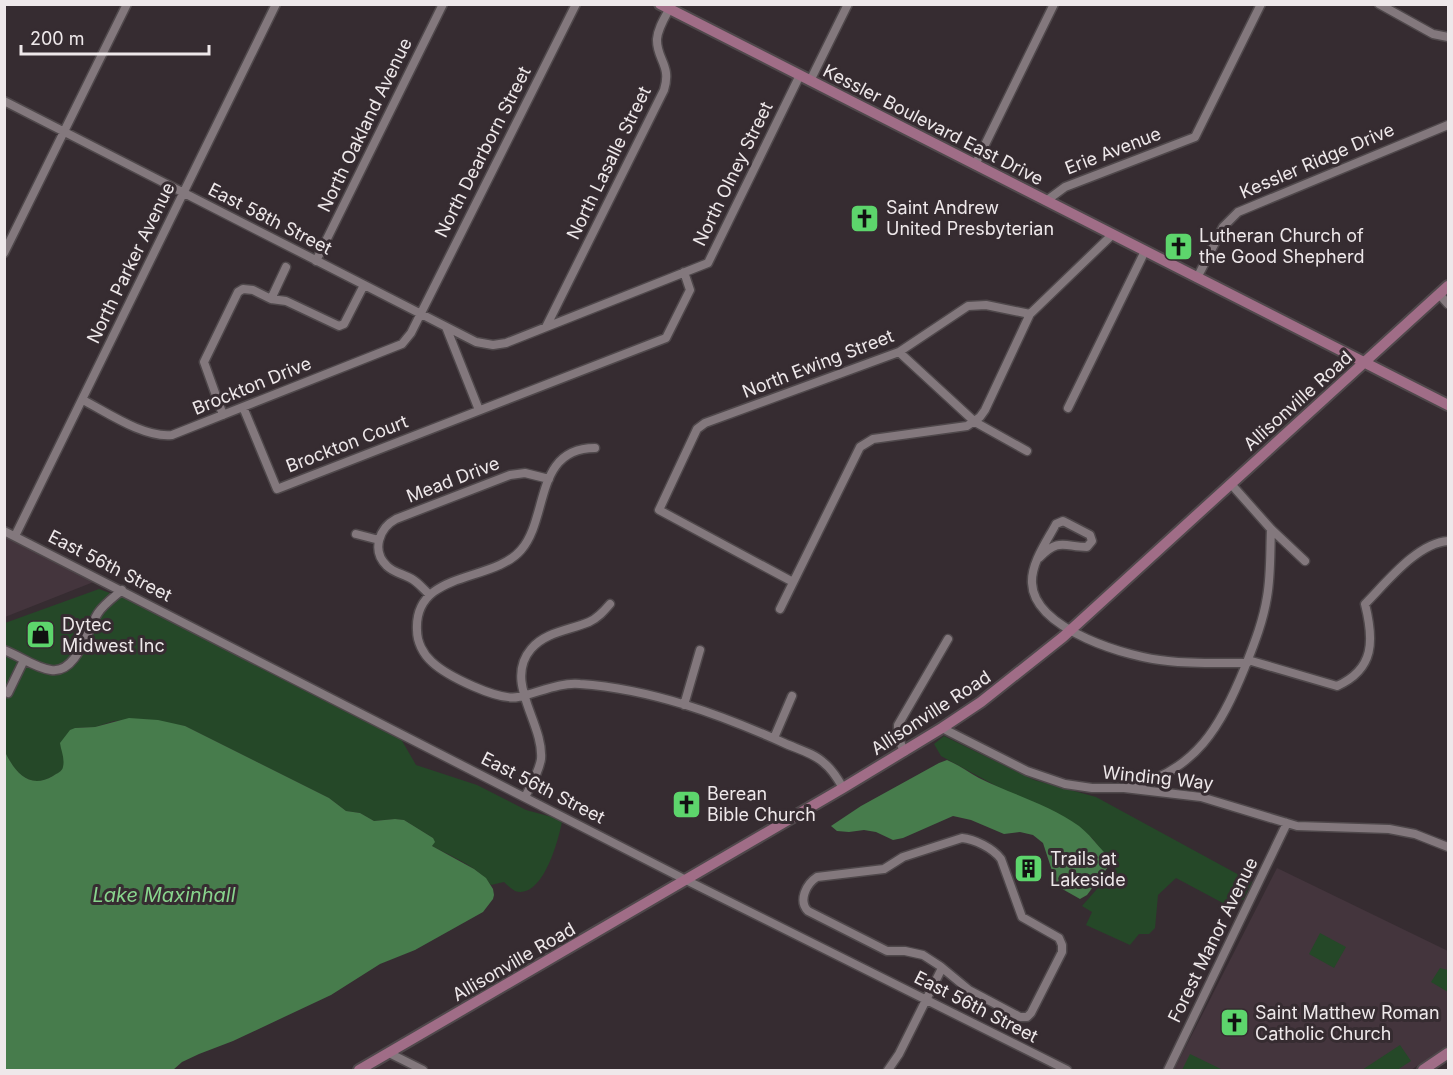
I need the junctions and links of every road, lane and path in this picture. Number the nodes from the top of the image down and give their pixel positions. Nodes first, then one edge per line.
1 (127, 4) edge
2 (276, 4) edge
3 (444, 4) edge
4 (576, 4) edge
5 (848, 4) edge
6 (1054, 4) edge
7 (1261, 4) edge
8 (1379, 4) edge
9 (667, 6) edge
10 (1449, 37) edge
11 (800, 75) junction
12 (810, 81) junction
13 (4, 101) edge
14 (1449, 125) edge
15 (64, 131) junction
16 (975, 165) junction
17 (184, 193) junction
18 (1046, 201) junction
19 (1113, 234) junction
20 (1145, 251) junction
21 (4, 253) edge
22 (316, 261) junction
23 (286, 267) dead end
24 (684, 272) junction
25 (1197, 278) junction
26 (364, 285) junction
27 (1449, 285) edge
28 (1439, 294) junction
29 (271, 299) junction
30 (1449, 304) edge
31 (421, 314) junction
32 (1030, 314) junction
33 (446, 327) junction
34 (546, 327) junction
35 (899, 352) junction
36 (1365, 363) junction
37 (83, 400) junction
38 (1449, 405) edge
39 (243, 407) junction
40 (1068, 408) dead end
41 (479, 410) junction
42 (223, 415) junction
43 (975, 422) junction
44 (595, 448) dead end
45 (1028, 451) dead end
46 (549, 479) junction
47 (1231, 484) junction
48 (1271, 529) junction
49 (4, 531) edge
50 (356, 534) dead end
51 (15, 536) junction
52 (379, 540) junction
53 (1449, 541) edge
54 (1039, 558) junction
55 (1305, 561) dead end
56 (793, 582) junction
57 (122, 590) junction
58 (430, 595) junction
59 (610, 604) dead end
60 (780, 609) dead end
61 (1071, 630) junction
62 (948, 639) dead end
63 (4, 650) edge
64 (700, 650) dead end
65 (24, 660) junction
66 (1247, 661) junction
67 (8, 693) dead end
68 (525, 696) junction
69 (792, 696) dead end
70 (684, 705) junction
71 (942, 728) junction
72 (774, 738) junction
73 (904, 752) junction
74 (843, 788) junction
75 (1124, 788) junction
76 (525, 797) junction
77 (1287, 823) junction
78 (1449, 847) edge
79 (686, 880) junction
80 (942, 968) junction
81 (926, 1000) junction
82 (389, 1053) junction
83 (1449, 1053) edge
84 (359, 1071) edge
85 (423, 1071) edge
86 (888, 1071) edge
87 (1067, 1071) edge
88 (1168, 1071) edge
89 (1423, 1071) edge

1 - 15 street
2 - 17 street, North Parker Avenue
3 - 22 street, North Oakland Avenue
4 - 31 street, North Dearborn Street
5 - 12 street
6 - 16 street
7 - 18 street, Erie Avenue
8 - 10 street
9 - 11 main road, Kessler Boulevard East Drive
9 - 34 street, North Lasalle Street
11 - 12 main road, Kessler Boulevard East Drive
11 - 24 street, North Olney Street
12 - 16 main road, Kessler Boulevard East Drive
13 - 15 street, East 58th Street
14 - 25 street, Kessler Ridge Drive
15 - 17 street, East 58th Street
15 - 21 street
16 - 18 main road, Kessler Boulevard East Drive
17 - 22 street, East 58th Street
17 - 37 street, North Parker Avenue
18 - 19 main road, Kessler Boulevard East Drive
19 - 20 main road, Kessler Boulevard East Drive
19 - 32 street
20 - 25 main road, Kessler Boulevard East Drive
20 - 40 street
22 - 26 street, East 58th Street
23 - 29 street
24 - 34 street
24 - 41 street, Brockton Court
25 - 36 main road, Kessler Boulevard East Drive
26 - 29 street
26 - 31 street, East 58th Street
27 - 28 main road, Allisonville Road
28 - 30 street
28 - 36 main road, Allisonville Road
29 - 42 street
31 - 33 street, East 58th Street
31 - 39 street, Brockton Drive
32 - 35 street, North Ewing Street
32 - 43 street
33 - 34 street, East 58th Street
33 - 41 street
35 - 43 street
35 - 56 street, North Ewing Street
36 - 38 main road, Kessler Boulevard East Drive
36 - 47 main road, Allisonville Road
37 - 42 street, Brockton Drive
37 - 51 street, North Parker Avenue
39 - 41 street, Brockton Court
39 - 42 street, Brockton Drive
43 - 45 street
43 - 56 street
44 - 46 street
46 - 52 street, Mead Drive
46 - 58 street
47 - 48 street
47 - 61 main road, Allisonville Road
48 - 55 street
48 - 66 street
49 - 51 street, East 56th Street
50 - 52 street
51 - 57 street, East 56th Street
52 - 58 street
53 - 66 street
54 - 54 street
54 - 61 street
56 - 60 street
57 - 65 street
57 - 76 street, East 56th Street
58 - 68 street
59 - 68 street
61 - 66 street
61 - 71 main road, Allisonville Road
62 - 73 street
63 - 65 street
64 - 70 street
65 - 67 street
66 - 75 street
68 - 70 street
68 - 76 street
69 - 72 street
70 - 72 street
71 - 73 main road, Allisonville Road
71 - 75 street, Winding Way
72 - 74 street
73 - 74 main road, Allisonville Road
74 - 79 main road, Allisonville Road
75 - 77 street, Winding Way
76 - 79 street, East 56th Street
77 - 78 street, Winding Way
77 - 88 street, Forest Manor Avenue
79 - 81 street, East 56th Street
79 - 82 main road, Allisonville Road
80 - 80 street
80 - 81 street
81 - 86 street
81 - 87 street, East 56th Street
82 - 84 main road, Allisonville Road
82 - 85 street
83 - 89 main road

